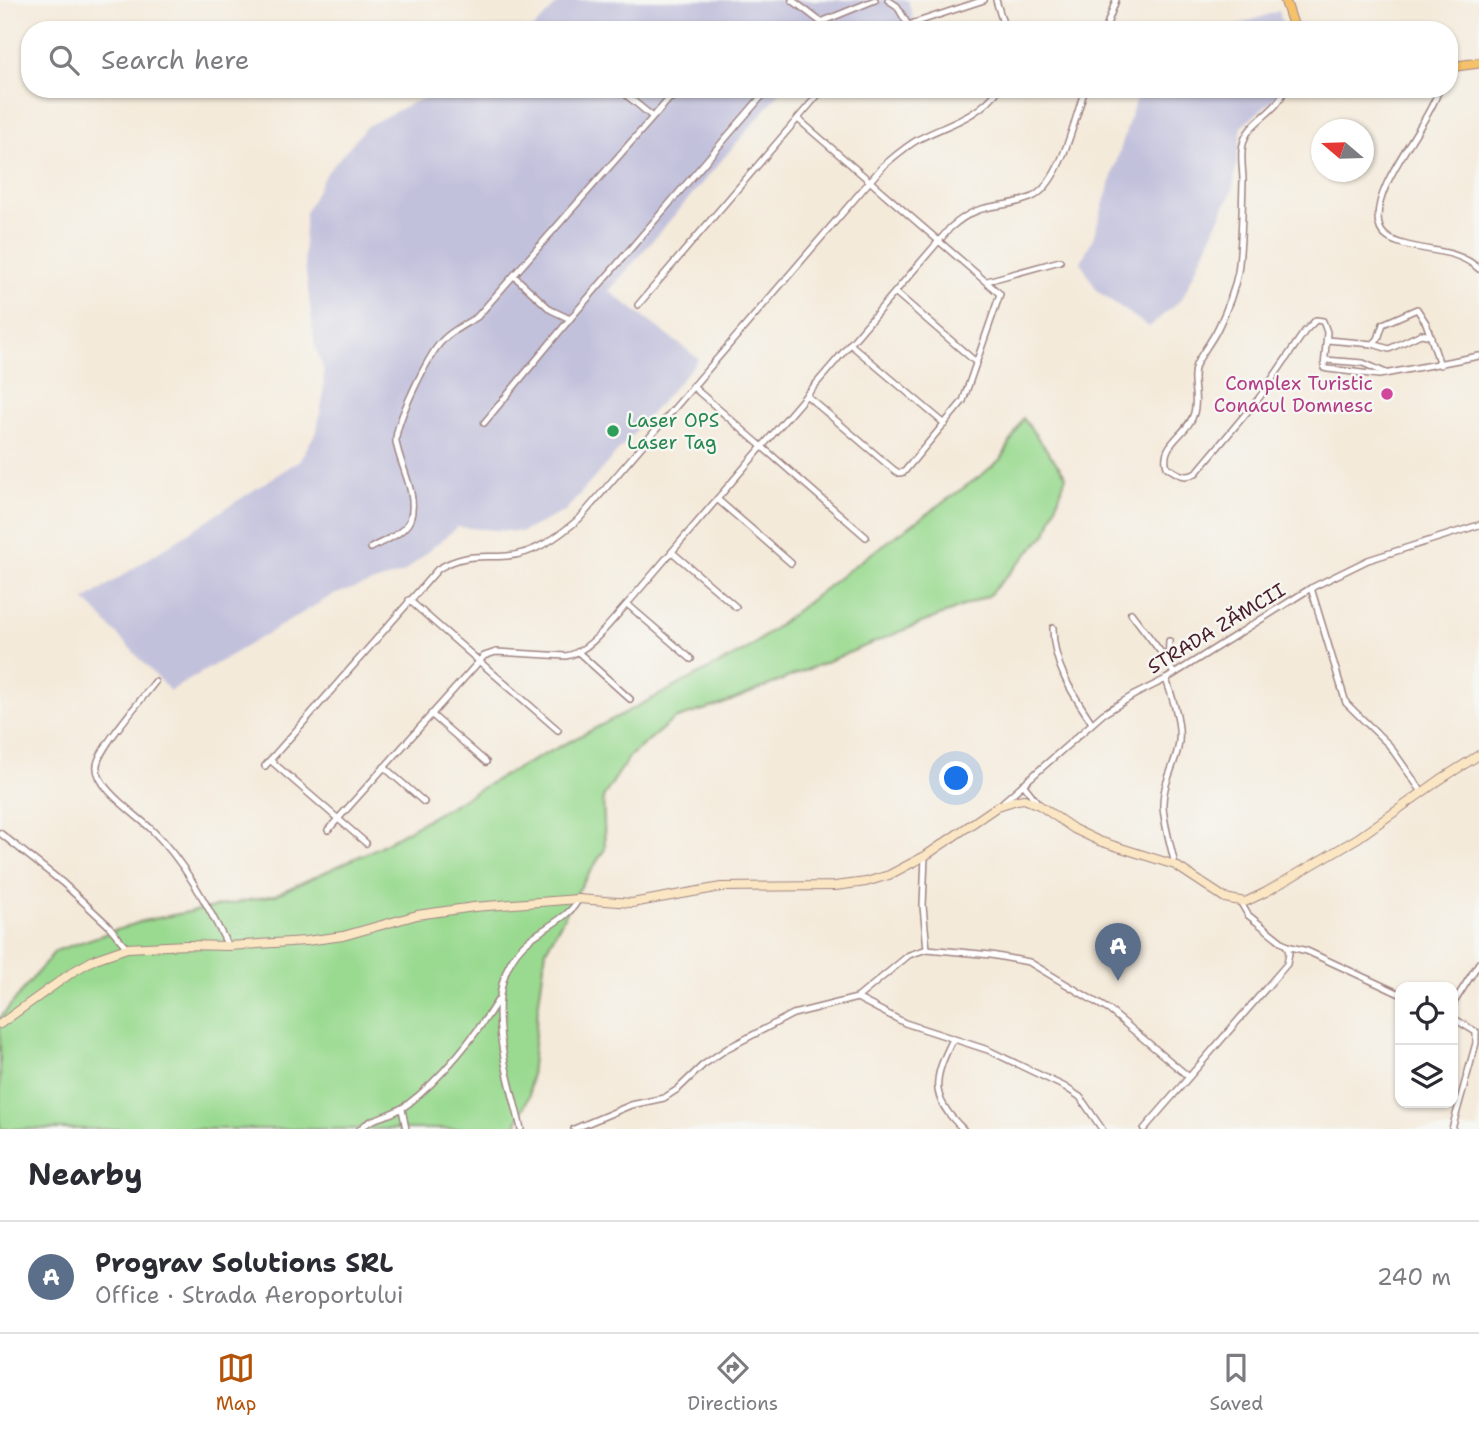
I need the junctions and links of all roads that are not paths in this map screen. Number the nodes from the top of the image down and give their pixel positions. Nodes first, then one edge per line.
1 (792, 0) edge
2 (875, 0) edge
3 (888, 0) edge
4 (985, 0) edge
5 (996, 0) edge
6 (1116, 0) edge
7 (1287, 1) edge
8 (820, 21) edge
9 (823, 21) edge
10 (906, 21) edge
11 (920, 21) edge
12 (1002, 21) edge
13 (1108, 21) edge
14 (1292, 21) edge
15 (1479, 63) edge
16 (1458, 66) edge
17 (630, 98) edge
18 (672, 98) edge
19 (760, 98) edge
20 (816, 98) edge
21 (993, 98) edge
22 (1082, 98) edge
23 (1280, 98) edge
24 (1435, 98) edge
25 (653, 117) junction
26 (798, 119) junction
27 (869, 181) junction
28 (938, 242) junction
29 (1060, 261) dead end
30 (1479, 268) edge
31 (514, 276) junction
32 (986, 281) junction
33 (895, 292) junction
34 (638, 305) dead end
35 (570, 319) junction
36 (1431, 336) junction
37 (1327, 340) junction
38 (850, 344) junction
39 (1373, 344) junction
40 (1479, 356) edge
41 (1325, 360) junction
42 (977, 363) junction
43 (1440, 365) junction
44 (1386, 373) junction
45 (692, 386) junction
46 (806, 395) junction
47 (484, 423) dead end
48 (945, 424) junction
49 (762, 446) junction
50 (717, 499) junction
51 (1479, 525) edge
52 (866, 537) dead end
53 (371, 548) dead end
54 (672, 552) junction
55 (791, 563) dead end
56 (1311, 588) junction
57 (409, 600) junction
58 (627, 604) junction
59 (736, 607) dead end
60 (1131, 613) dead end
61 (1053, 628) dead end
62 (1169, 641) dead end
63 (578, 652) junction
64 (691, 659) dead end
65 (478, 660) junction
66 (1168, 663) junction
67 (1174, 674) junction
68 (1166, 679) junction
69 (155, 682) dead end
70 (630, 699) dead end
71 (431, 714) junction
72 (1092, 723) junction
73 (558, 730) dead end
74 (1479, 755) edge
75 (270, 760) junction
76 (486, 762) dead end
77 (265, 766) dead end
78 (384, 767) junction
79 (1023, 784) junction
80 (1422, 792) junction
81 (424, 802) dead end
82 (1039, 805) junction
83 (998, 806) junction
84 (338, 818) junction
85 (328, 830) dead end
86 (0, 832) edge
87 (366, 843) dead end
88 (925, 856) junction
89 (1175, 865) junction
90 (578, 899) junction
91 (1241, 902) junction
92 (1287, 946) junction
93 (228, 947) junction
94 (127, 948) junction
95 (927, 949) junction
96 (1479, 963) edge
97 (1395, 992) edge
98 (1458, 996) edge
99 (857, 998) junction
100 (498, 1000) junction
101 (1458, 1020) edge
102 (0, 1024) edge
103 (1477, 1030) edge
104 (953, 1039) junction
105 (1189, 1077) junction
106 (402, 1109) junction
107 (360, 1129) edge
108 (406, 1129) edge
109 (521, 1129) edge
110 (574, 1129) edge
111 (963, 1129) edge
112 (1102, 1129) edge
113 (1144, 1129) edge
114 (1452, 1129) edge

1 - 8 street
2 - 9 street
3 - 10 street
4 - 11 street
5 - 12 street
6 - 13 street
7 - 14 main road
15 - 16 main road
17 - 25 street
18 - 25 street
19 - 35 street
20 - 26 street
21 - 27 street
22 - 28 street
23 - 37 street
24 - 30 street
25 - 31 street
26 - 27 street
26 - 34 street
27 - 28 street
27 - 45 street
28 - 32 street
28 - 33 street
29 - 32 street
31 - 35 street
31 - 53 street
32 - 42 street
33 - 38 street
33 - 42 street
35 - 47 street
36 - 39 street
36 - 39 street
36 - 43 street
37 - 39 street
37 - 41 street
38 - 46 street
38 - 48 street
40 - 43 street
41 - 44 street
41 - 44 street
42 - 48 street
43 - 44 street
45 - 49 street
45 - 57 street
46 - 48 street
46 - 49 street
49 - 50 street
49 - 52 street
50 - 54 street
50 - 55 street
51 - 56 street, STRADA ZĂMCII
54 - 58 street
54 - 59 street
56 - 67 street, STRADA ZĂMCII
56 - 80 street
57 - 65 street
57 - 75 street
58 - 63 street
58 - 64 street
60 - 66 street
61 - 72 street
62 - 66 street
63 - 65 street
63 - 70 street
65 - 71 street
65 - 73 street
66 - 67 street
67 - 68 street, STRADA ZĂMCII
68 - 72 street, STRADA ZĂMCII
68 - 89 street
69 - 93 street
71 - 76 street
71 - 78 street
72 - 79 street, STRADA ZĂMCII
74 - 80 main road
75 - 77 street
75 - 84 street
78 - 81 street
78 - 84 street
79 - 82 street
79 - 83 street, STRADA ZĂMCII
80 - 91 main road
82 - 83 main road, STRADA ZĂMCII
82 - 89 main road
83 - 88 main road, STRADA ZĂMCII
84 - 85 street
84 - 87 street
86 - 94 street
88 - 90 main road, STRADA ZĂMCII
88 - 95 street
89 - 91 main road
90 - 93 main road, STRADA ZĂMCII
90 - 100 street
91 - 92 street
92 - 97 street
92 - 105 street
93 - 94 main road, STRADA ZĂMCII
94 - 102 main road, STRADA ZĂMCII
95 - 99 street
95 - 105 street
96 - 98 street
99 - 104 street
99 - 110 street
100 - 106 street
100 - 109 street
101 - 103 street
103 - 114 street
104 - 111 street
104 - 112 street
105 - 113 street
106 - 107 street
106 - 108 street

